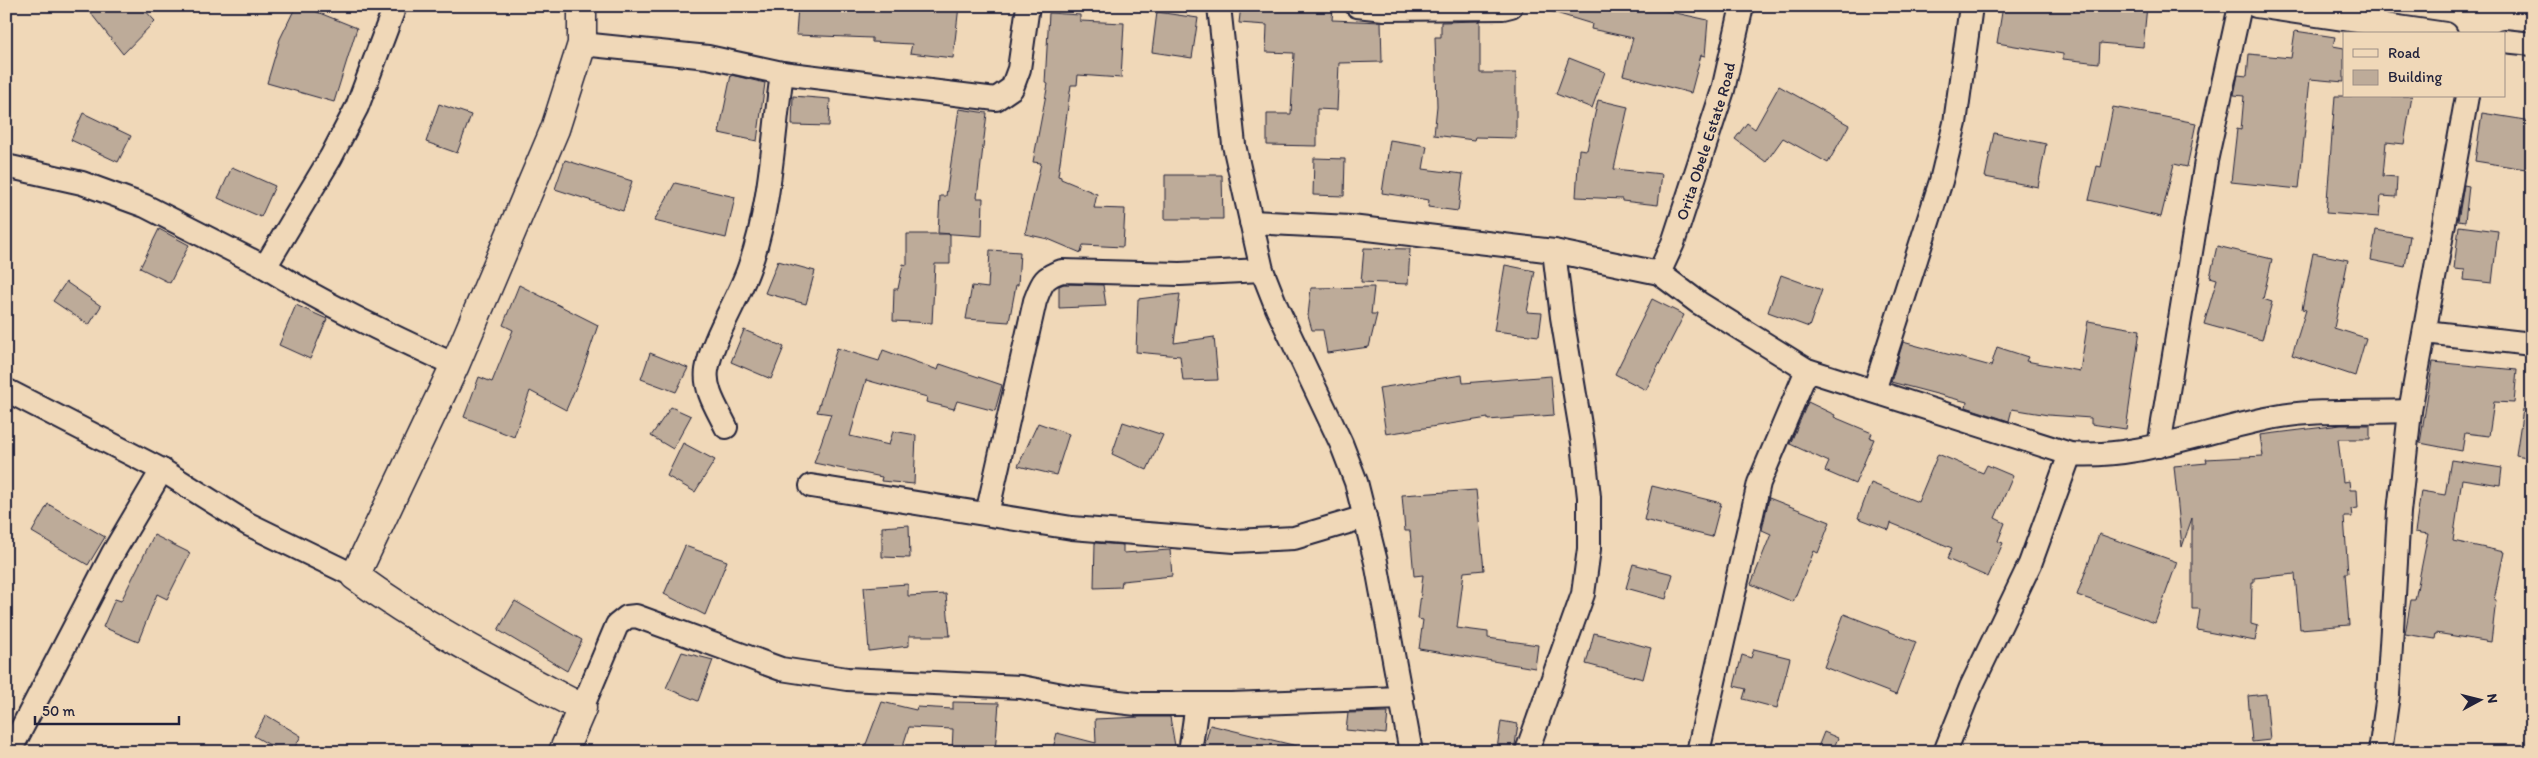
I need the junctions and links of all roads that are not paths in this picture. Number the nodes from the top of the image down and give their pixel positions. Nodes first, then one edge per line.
1 (395, 6) edge
2 (582, 6) edge
3 (1028, 6) edge
4 (1219, 6) edge
5 (1357, 6) edge
6 (1512, 6) edge
7 (1742, 6) edge
8 (1971, 6) edge
9 (2240, 6) edge
10 (2256, 6) edge
11 (2307, 10) edge
12 (2434, 32) edge
13 (2506, 41) edge
14 (582, 44) junction
15 (2532, 44) edge
16 (782, 72) junction
17 (2468, 98) edge
18 (6, 166) edge
19 (1250, 222) junction
20 (1554, 251) junction
21 (264, 267) junction
22 (1262, 270) junction
23 (1659, 274) junction
24 (2425, 332) junction
25 (2532, 344) edge
26 (455, 364) junction
27 (1807, 370) junction
28 (6, 390) edge
29 (1874, 391) junction
30 (2410, 411) junction
31 (726, 427) dead end
32 (2159, 446) junction
33 (2070, 454) junction
34 (162, 470) junction
35 (811, 486) dead end
36 (987, 514) junction
37 (1365, 517) junction
38 (355, 576) junction
39 (1402, 698) junction
40 (1197, 704) junction
41 (582, 708) junction
42 (12, 748) edge
43 (1528, 748) dead end
44 (563, 752) edge
45 (1190, 752) edge
46 (1411, 752) edge
47 (1698, 752) edge
48 (1945, 752) edge
49 (2380, 752) edge

1 - 21 street
2 - 14 street
3 - 16 street
4 - 19 street
5 - 6 street
7 - 23 street, Orita Obele Estate Road
8 - 29 street
9 - 32 street
10 - 11 street
11 - 12 street
13 - 15 street
14 - 16 street
14 - 26 street
16 - 31 street
17 - 24 street
18 - 21 street
19 - 20 street
19 - 22 street
20 - 23 street
20 - 43 street
21 - 26 street
22 - 36 street
22 - 37 street
23 - 27 street
24 - 25 street
24 - 30 street
26 - 38 street
27 - 29 street
27 - 47 street
28 - 34 street
29 - 33 street
30 - 32 street
30 - 49 street
32 - 33 street
33 - 48 street
34 - 38 street
34 - 42 street
35 - 36 street
36 - 37 street
37 - 39 street
38 - 41 street
39 - 40 street
39 - 46 street
40 - 41 street
40 - 45 street
41 - 44 street

